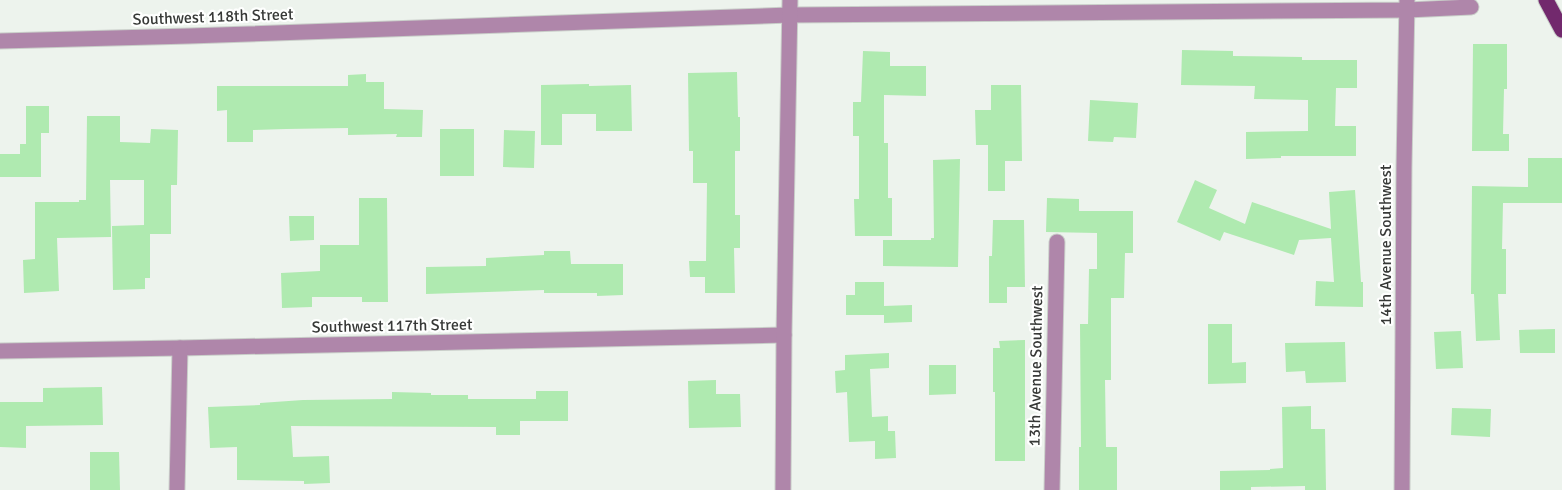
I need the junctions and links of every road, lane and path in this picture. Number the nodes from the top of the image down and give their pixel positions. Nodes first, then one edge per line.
1 (1546, 0) edge
2 (1407, 5) edge
3 (1472, 7) dead end
4 (790, 8) edge
5 (1562, 30) edge
6 (0, 40) edge
7 (1057, 242) dead end
8 (784, 335) junction
9 (180, 348) junction
10 (0, 351) edge
11 (177, 490) edge
12 (783, 490) edge
13 (1052, 490) edge
14 (1402, 490) edge

1 - 5 main road
2 - 3 street, Southwest 118th Street
2 - 4 street, Southwest 118th Street
2 - 14 street, 14th Avenue Southwest
4 - 6 street, Southwest 118th Street
4 - 8 street
7 - 13 street, 13th Avenue Southwest
8 - 9 street, Southwest 117th Street
8 - 12 street
9 - 10 street, Southwest 117th Street
9 - 11 street

